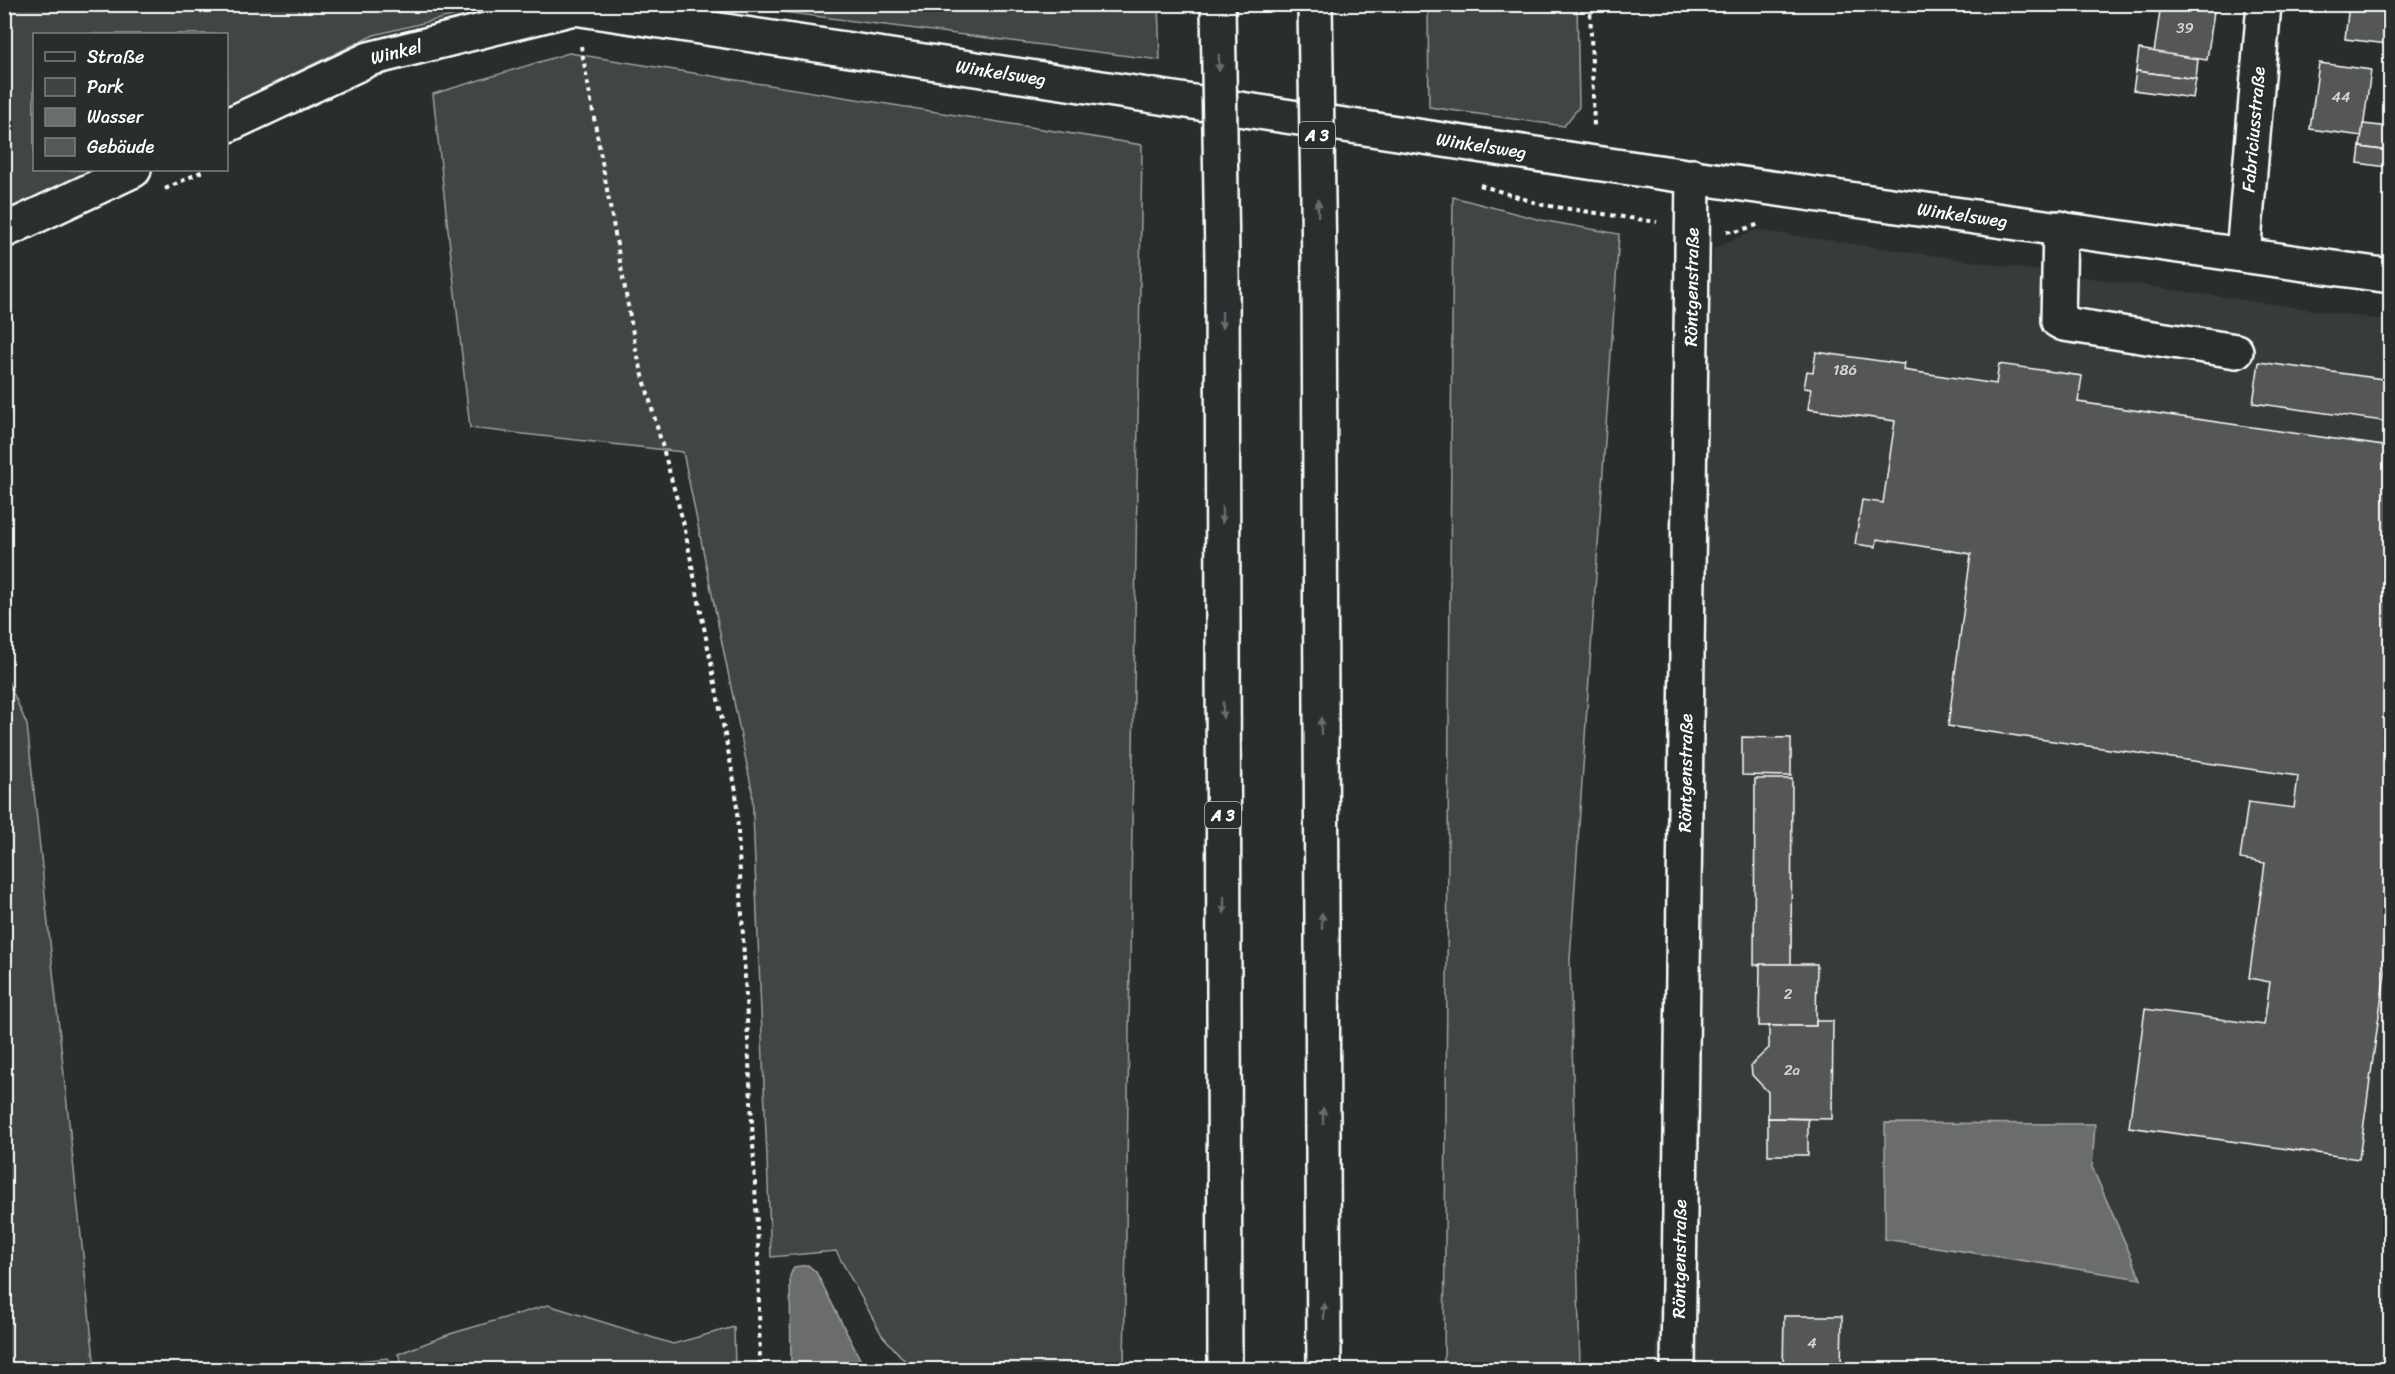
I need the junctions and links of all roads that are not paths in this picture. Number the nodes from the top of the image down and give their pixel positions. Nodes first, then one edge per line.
1 (1218, 4) edge
2 (1315, 4) edge
3 (2264, 4) edge
4 (573, 6) edge
5 (228, 125) edge
6 (132, 171) edge
7 (1694, 176) junction
8 (2060, 228) junction
9 (4, 231) edge
10 (2243, 255) junction
11 (2391, 276) edge
12 (2236, 351) dead end
13 (1225, 1370) edge
14 (1324, 1370) edge
15 (1678, 1370) edge

1 -> 13 main road, A 3, bridge
14 -> 2 main road, A 3, bridge
3 - 10 main road, Fabriciusstraße
4 - 5 main road, Winkel
4 - 7 main road, Winkelsweg
6 - 9 main road
7 - 8 main road, Winkelsweg
7 - 15 main road, Röntgenstraße
8 - 10 main road, Winkelsweg
8 - 12 main road
10 - 11 main road, Winkelsweg

